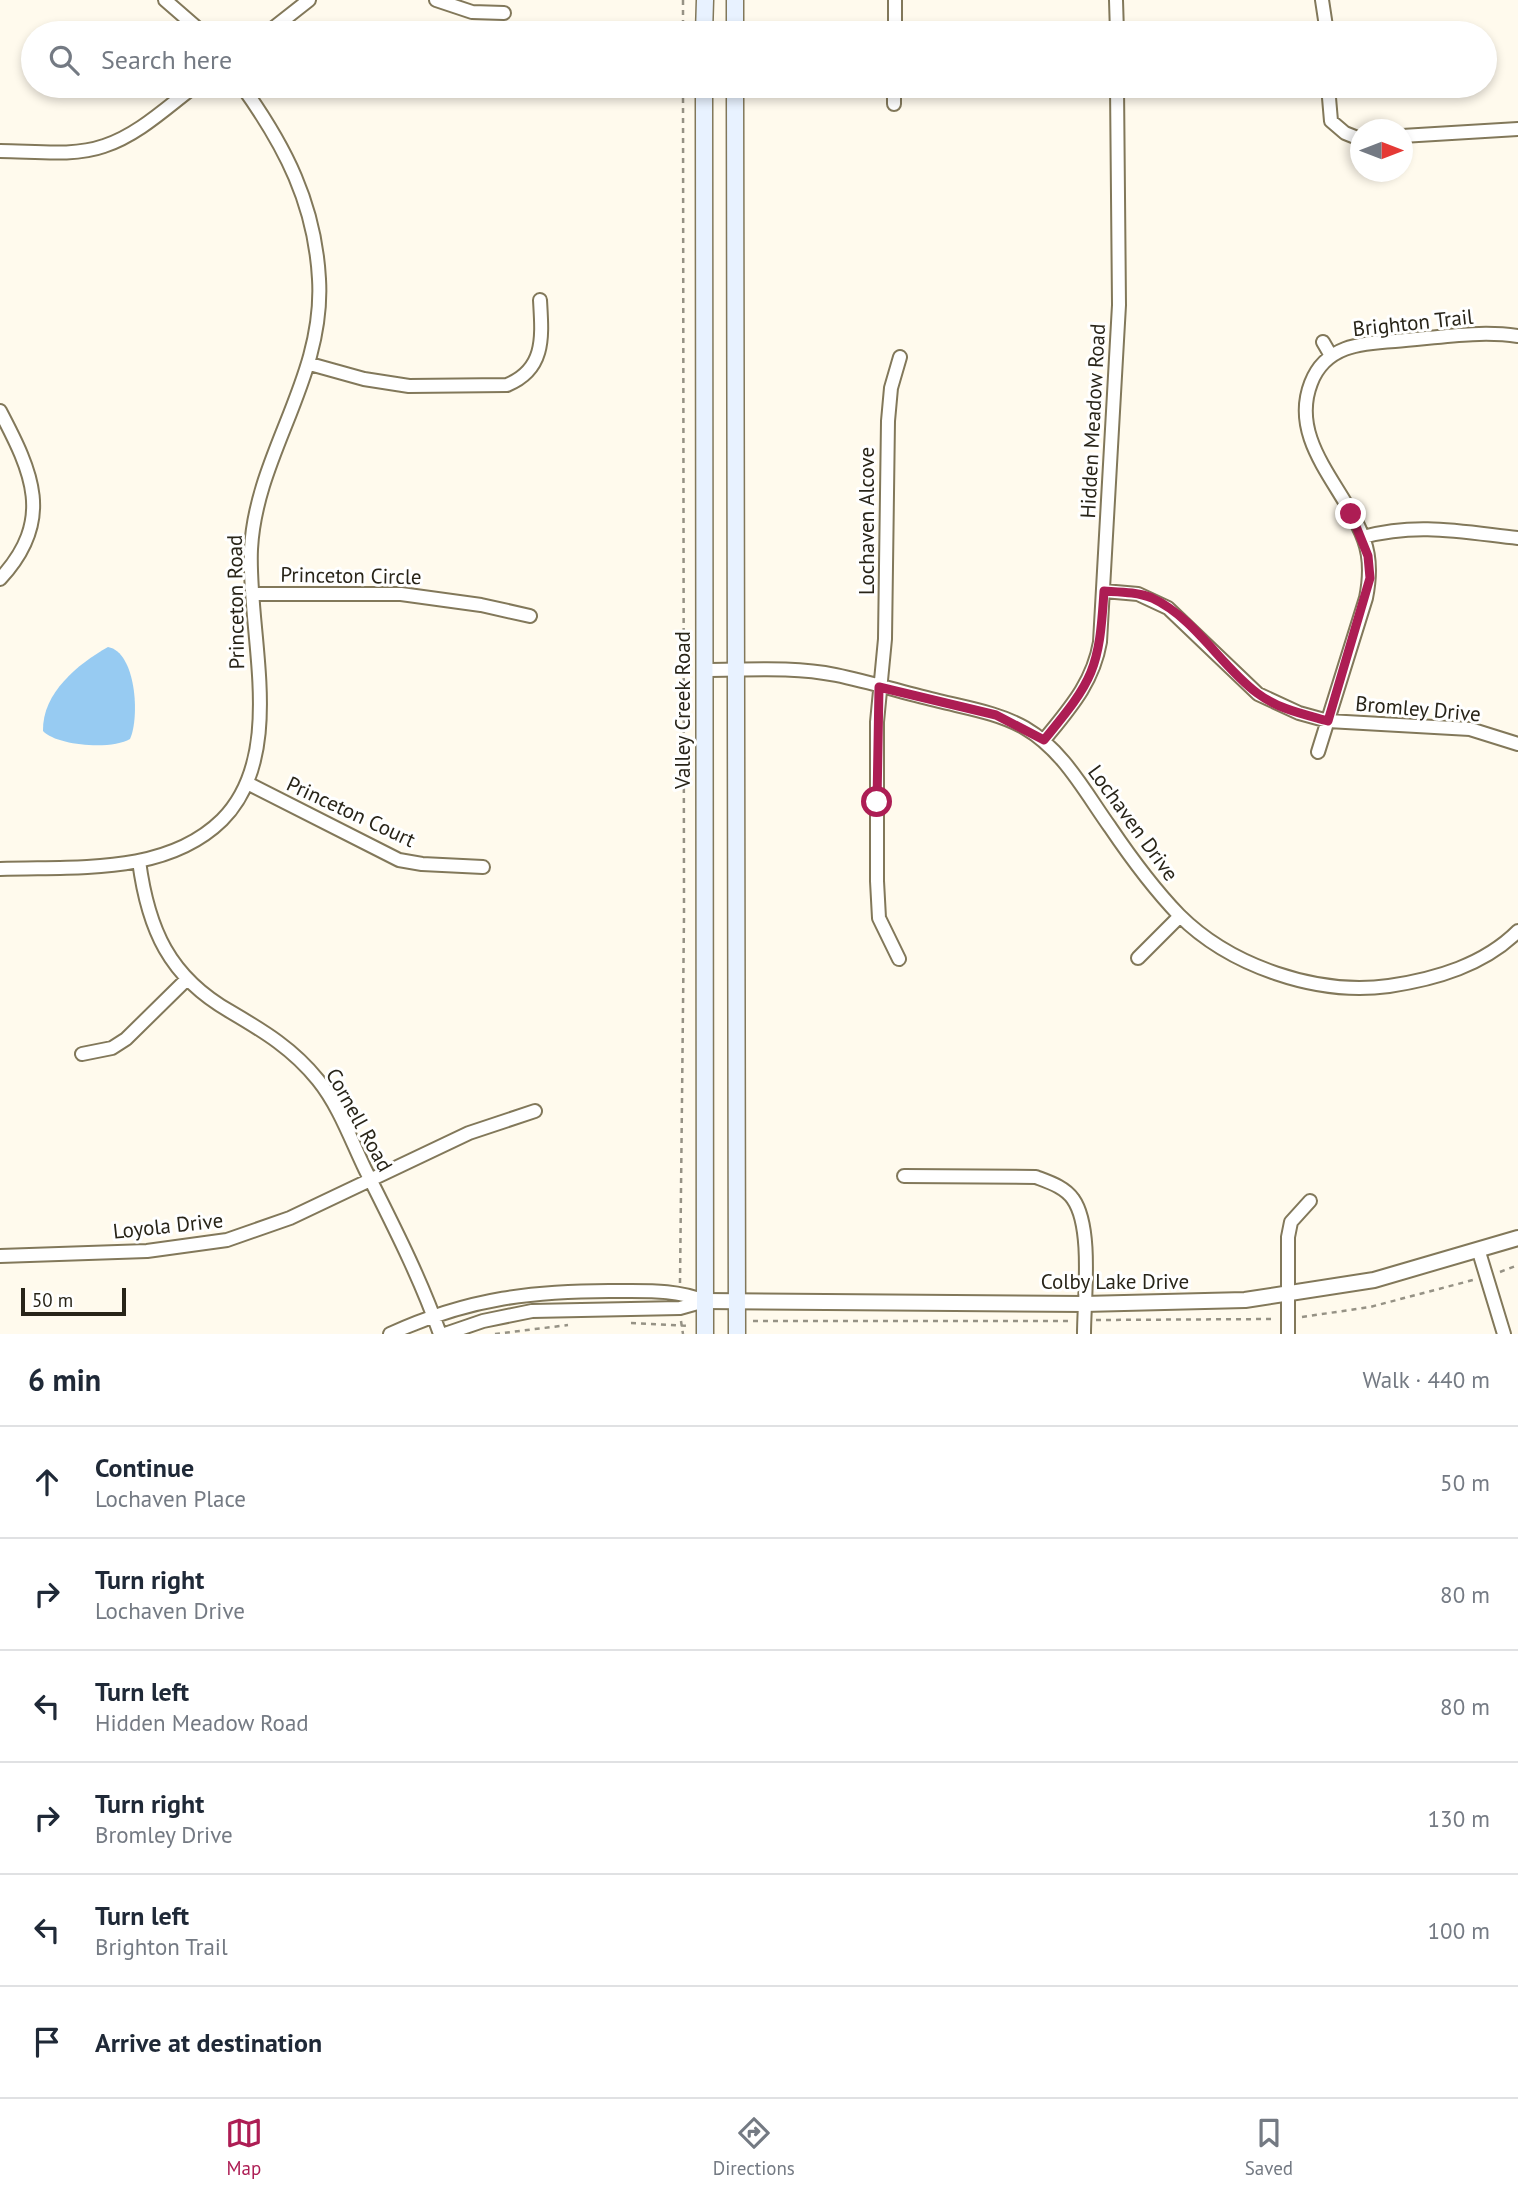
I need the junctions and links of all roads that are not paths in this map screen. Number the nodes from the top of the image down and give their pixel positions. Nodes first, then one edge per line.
1 (165, 0) edge
2 (309, 0) edge
3 (436, 0) edge
4 (705, 0) edge
5 (735, 0) edge
6 (895, 0) edge
7 (1116, 0) edge
8 (1322, 0) edge
9 (504, 13) dead end
10 (189, 21) edge
11 (282, 21) edge
12 (704, 21) edge
13 (735, 21) edge
14 (895, 21) edge
15 (1117, 21) edge
16 (1325, 21) edge
17 (179, 98) edge
18 (251, 98) edge
19 (704, 98) edge
20 (734, 98) edge
21 (894, 98) edge
22 (1117, 98) edge
23 (1329, 98) edge
24 (894, 104) dead end
25 (1518, 129) edge
26 (1413, 135) edge
27 (1350, 136) edge
28 (0, 151) edge
29 (540, 300) dead end
30 (1518, 336) edge
31 (1323, 342) dead end
32 (1330, 354) junction
33 (900, 357) dead end
34 (310, 364) junction
35 (0, 411) edge
36 (1363, 537) junction
37 (1518, 538) edge
38 (0, 579) edge
39 (1104, 591) junction
40 (252, 594) junction
41 (530, 616) dead end
42 (704, 670) junction
43 (735, 670) junction
44 (879, 687) junction
45 (1328, 721) junction
46 (1044, 740) junction
47 (1518, 744) edge
48 (1318, 752) dead end
49 (247, 783) junction
50 (139, 861) junction
51 (483, 867) dead end
52 (0, 869) edge
53 (1180, 916) junction
54 (1518, 931) edge
55 (1138, 958) dead end
56 (899, 959) dead end
57 (187, 979) junction
58 (82, 1054) dead end
59 (535, 1111) dead end
60 (904, 1176) dead end
61 (370, 1180) junction
62 (1310, 1201) dead end
63 (1518, 1238) edge
64 (1479, 1252) junction
65 (0, 1256) edge
66 (1288, 1295) junction
67 (737, 1300) junction
68 (705, 1301) junction
69 (1084, 1304) junction
70 (433, 1316) junction
71 (390, 1334) edge
72 (440, 1334) edge
73 (445, 1334) edge
74 (705, 1334) edge
75 (737, 1334) edge
76 (1084, 1334) edge
77 (1288, 1334) edge
78 (1504, 1334) edge

1 - 10 street
2 - 11 street
3 - 9 street
4 - 12 main road
5 - 13 main road
6 - 14 street
7 - 15 street
8 - 16 street
17 - 28 street
18 - 34 street, Princeton Road
19 - 42 main road, Valley Creek Road
20 - 43 main road
21 - 24 street
22 - 39 street, Hidden Meadow Road
23 - 27 street
25 - 26 street
29 - 34 street
30 - 32 street, Brighton Trail
31 - 32 street
32 - 36 street, Brighton Trail
33 - 44 street, Lochaven Alcove
34 - 40 street, Princeton Road
35 - 38 street
36 - 37 street
36 - 45 street, Brighton Trail
39 - 45 street, Bromley Drive
39 - 46 street, Hidden Meadow Road
40 - 41 street, Princeton Circle
40 - 49 street, Princeton Road
42 - 43 street, Lochaven Drive
42 - 68 main road, Valley Creek Road
43 - 44 street, Lochaven Drive
43 - 67 main road
44 - 46 street, Lochaven Drive
44 - 56 street, Lochaven Alcove
45 - 47 street, Bromley Drive
45 - 48 street, Brighton Trail
46 - 53 street, Lochaven Drive
49 - 50 street, Princeton Road
49 - 51 street, Princeton Court
50 - 52 street, Princeton Road
50 - 57 street, Cornell Road
53 - 54 street, Lochaven Drive
53 - 55 street
57 - 58 street
57 - 61 street, Cornell Road
59 - 61 street, Loyola Drive
60 - 69 street
61 - 65 street, Loyola Drive
61 - 70 street, Cornell Road
62 - 66 street
63 - 64 street, Colby Lake Drive
64 - 66 street, Colby Lake Drive
64 - 78 street
66 - 69 street, Colby Lake Drive
66 - 77 street
67 - 68 street, Colby Lake Drive
67 - 69 street, Colby Lake Drive
67 - 75 main road
68 - 70 street, Colby Lake Drive
68 - 73 street, Colby Lake Drive
68 - 74 main road, Valley Creek Road
69 - 76 street
70 - 71 street, Colby Lake Drive
70 - 72 street, Cornell Road

